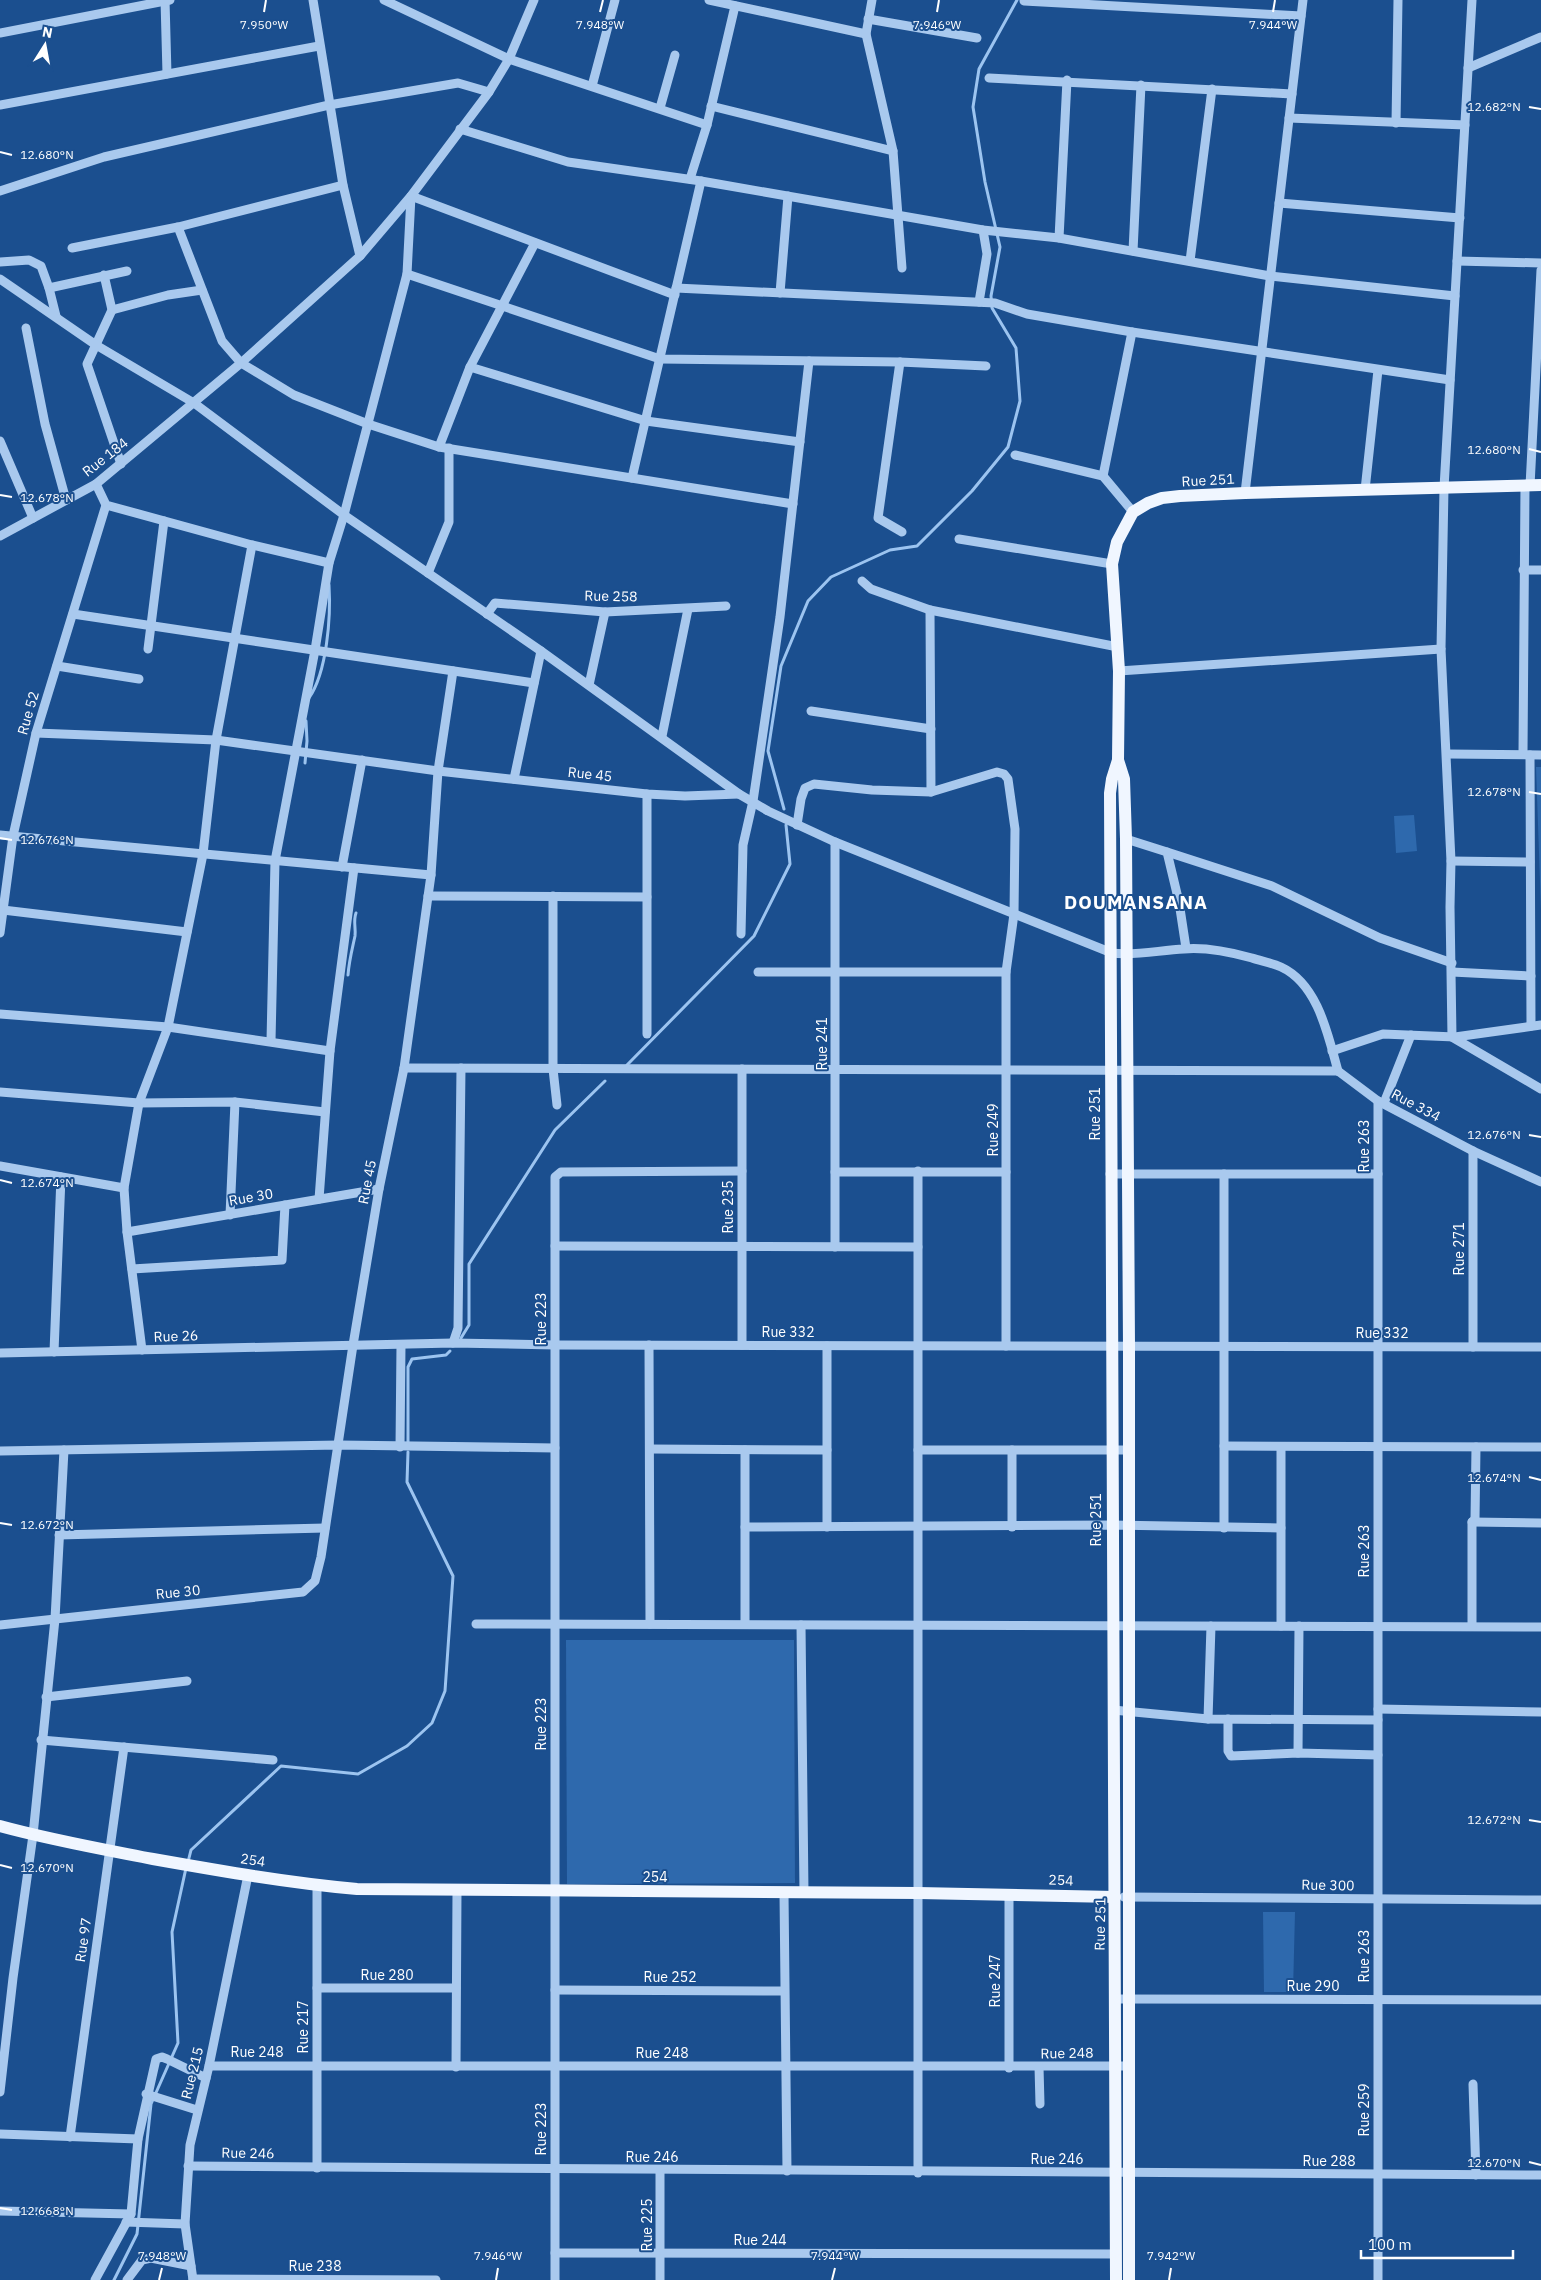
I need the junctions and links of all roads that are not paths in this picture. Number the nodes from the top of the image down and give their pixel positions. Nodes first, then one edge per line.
1 (167, 0) edge
2 (313, 0) edge
3 (384, 0) edge
4 (534, 0) edge
5 (615, 0) edge
6 (709, 0) edge
7 (872, 0) edge
8 (1303, 0) edge
9 (1398, 0) edge
10 (1472, 0) edge
11 (1024, 1) edge
12 (735, 6) junction
13 (1301, 16) junction
14 (868, 19) junction
15 (0, 33) edge
16 (866, 34) junction
17 (1541, 37) edge
18 (977, 38) dead end
19 (319, 46) junction
20 (675, 55) dead end
21 (509, 59) junction
22 (1468, 68) junction
23 (167, 74) junction
24 (989, 78) dead end
25 (1067, 80) junction
26 (1141, 85) junction
27 (592, 86) junction
28 (1212, 89) junction
29 (489, 92) junction
30 (1292, 94) junction
31 (0, 105) edge
32 (330, 105) junction
33 (711, 106) junction
34 (660, 108) junction
35 (1289, 118) junction
36 (1396, 122) junction
37 (707, 125) junction
38 (1465, 125) junction
39 (460, 129) junction
40 (894, 151) junction
41 (690, 179) junction
42 (701, 181) junction
43 (344, 185) junction
44 (0, 191) edge
45 (412, 196) junction
46 (788, 196) junction
47 (1279, 203) junction
48 (899, 215) junction
49 (1460, 218) junction
50 (178, 227) junction
51 (983, 230) junction
52 (1059, 238) junction
53 (535, 243) junction
54 (72, 248) dead end
55 (1133, 251) junction
56 (360, 256) junction
57 (1190, 261) junction
58 (1457, 261) junction
59 (0, 262) edge
60 (1541, 263) edge
61 (902, 268) dead end
62 (1541, 270) edge
63 (127, 271) dead end
64 (406, 274) junction
65 (104, 275) junction
66 (1270, 276) junction
67 (0, 279) edge
68 (49, 288) junction
69 (202, 290) junction
70 (676, 292) junction
71 (780, 293) junction
72 (1455, 296) junction
73 (987, 303) junction
74 (503, 305) junction
75 (112, 310) junction
76 (56, 316) junction
77 (26, 328) dead end
78 (1132, 332) junction
79 (96, 345) junction
80 (1262, 352) junction
81 (660, 359) junction
82 (809, 361) junction
83 (900, 362) junction
84 (241, 363) junction
85 (986, 366) dead end
86 (470, 367) junction
87 (1378, 370) junction
88 (1450, 380) junction
89 (194, 403) junction
90 (1538, 403) edge
91 (646, 421) junction
92 (368, 424) junction
93 (0, 440) edge
94 (800, 442) junction
95 (439, 447) junction
96 (449, 448) junction
97 (1015, 455) dead end
98 (120, 464) junction
99 (1103, 476) junction
100 (632, 478) junction
101 (96, 484) junction
102 (1532, 486) edge
103 (1444, 488) junction
104 (1365, 490) junction
105 (1245, 492) junction
106 (66, 500) junction
107 (793, 504) junction
108 (106, 505) junction
109 (1134, 512) junction
110 (344, 515) junction
111 (33, 518) junction
112 (164, 521) junction
113 (902, 532) dead end
114 (0, 536) edge
115 (960, 539) dead end
116 (252, 545) junction
117 (329, 563) junction
118 (1112, 564) junction
119 (1523, 570) junction
120 (1541, 570) edge
121 (428, 573) junction
122 (862, 581) dead end
123 (726, 606) dead end
124 (688, 609) junction
125 (930, 610) junction
126 (605, 612) junction
127 (73, 614) junction
128 (487, 614) junction
129 (152, 626) junction
130 (234, 638) junction
131 (1118, 647) junction
132 (148, 649) dead end
133 (1441, 649) junction
134 (315, 650) junction
135 (541, 651) junction
136 (57, 666) junction
137 (453, 671) junction
138 (1119, 671) junction
139 (139, 679) dead end
140 (534, 683) junction
141 (589, 685) junction
142 (811, 711) dead end
143 (930, 729) junction
144 (36, 734) junction
145 (662, 736) junction
146 (216, 740) junction
147 (295, 751) junction
148 (1448, 754) junction
149 (1527, 755) junction
150 (1541, 755) edge
151 (362, 760) junction
152 (1118, 760) junction
153 (438, 771) junction
154 (514, 779) junction
155 (931, 792) junction
156 (647, 794) junction
157 (739, 794) junction
158 (753, 801) junction
159 (797, 825) junction
160 (0, 835) edge
161 (13, 836) junction
162 (1126, 839) junction
163 (835, 842) junction
164 (1167, 852) junction
165 (203, 854) junction
166 (275, 861) junction
167 (1452, 861) junction
168 (1530, 862) junction
169 (342, 867) junction
170 (354, 868) junction
171 (431, 875) junction
172 (428, 896) junction
173 (553, 896) junction
174 (647, 896) junction
175 (3, 910) junction
176 (1014, 914) junction
177 (187, 932) junction
178 (0, 933) edge
179 (741, 934) dead end
180 (1186, 948) junction
181 (1112, 953) junction
182 (1126, 955) junction
183 (1452, 968) junction
184 (758, 972) dead end
185 (836, 972) junction
186 (1006, 972) junction
187 (1531, 976) junction
188 (0, 1014) edge
189 (1536, 1025) edge
190 (168, 1027) junction
191 (647, 1034) dead end
192 (1411, 1035) junction
193 (1452, 1037) junction
194 (270, 1041) junction
195 (1332, 1050) junction
196 (330, 1051) junction
197 (404, 1068) junction
198 (461, 1068) junction
199 (553, 1069) junction
200 (742, 1069) junction
201 (836, 1069) junction
202 (1006, 1070) junction
203 (1110, 1070) junction
204 (1126, 1070) junction
205 (1338, 1070) junction
206 (1541, 1089) edge
207 (0, 1092) edge
208 (235, 1102) junction
209 (1381, 1102) junction
210 (139, 1103) junction
211 (557, 1105) dead end
212 (325, 1112) junction
213 (1473, 1151) junction
214 (0, 1166) edge
215 (742, 1171) junction
216 (918, 1171) junction
217 (835, 1172) junction
218 (1006, 1172) junction
219 (1110, 1174) junction
220 (1128, 1174) junction
221 (1224, 1174) junction
222 (1378, 1174) junction
223 (61, 1177) junction
224 (1541, 1182) edge
225 (124, 1188) junction
226 (379, 1189) junction
227 (319, 1199) junction
228 (285, 1205) junction
229 (230, 1214) junction
230 (127, 1232) junction
231 (555, 1246) junction
232 (742, 1247) junction
233 (836, 1247) junction
234 (918, 1247) junction
235 (132, 1269) junction
236 (453, 1342) junction
237 (353, 1345) junction
238 (401, 1345) junction
239 (555, 1345) junction
240 (650, 1345) junction
241 (742, 1346) junction
242 (827, 1346) junction
243 (918, 1346) junction
244 (1006, 1346) junction
245 (1129, 1346) junction
246 (1224, 1346) junction
247 (1378, 1346) junction
248 (1111, 1347) junction
249 (1473, 1347) junction
250 (1541, 1347) edge
251 (142, 1350) junction
252 (54, 1352) junction
253 (0, 1353) edge
254 (339, 1445) junction
255 (1224, 1446) junction
256 (400, 1447) junction
257 (1281, 1447) junction
258 (1378, 1447) junction
259 (1476, 1447) junction
260 (1541, 1447) edge
261 (555, 1448) junction
262 (650, 1449) junction
263 (64, 1450) junction
264 (745, 1450) junction
265 (827, 1450) junction
266 (918, 1450) junction
267 (1012, 1450) junction
268 (1111, 1450) junction
269 (1129, 1450) junction
270 (0, 1451) edge
271 (1472, 1522) junction
272 (1541, 1523) edge
273 (1111, 1525) junction
274 (1129, 1526) junction
275 (745, 1527) junction
276 (827, 1527) junction
277 (918, 1527) junction
278 (1012, 1527) junction
279 (326, 1528) junction
280 (1224, 1528) junction
281 (1281, 1528) junction
282 (59, 1535) junction
283 (303, 1592) joint
284 (55, 1619) junction
285 (0, 1624) edge
286 (476, 1624) dead end
287 (555, 1624) junction
288 (650, 1624) junction
289 (745, 1624) junction
290 (1112, 1624) junction
291 (1130, 1624) junction
292 (801, 1625) junction
293 (918, 1625) junction
294 (1211, 1626) junction
295 (1281, 1626) junction
296 (1299, 1626) junction
297 (1378, 1626) junction
298 (1472, 1626) junction
299 (1541, 1626) edge
300 (187, 1681) dead end
301 (46, 1697) junction
302 (1378, 1709) junction
303 (1114, 1710) junction
304 (1129, 1711) junction
305 (1541, 1712) edge
306 (1208, 1719) junction
307 (1228, 1719) junction
308 (1298, 1720) junction
309 (1378, 1720) junction
310 (41, 1740) junction
311 (124, 1747) junction
312 (1298, 1753) junction
313 (1378, 1755) junction
314 (273, 1760) dead end
315 (0, 1826) edge
316 (33, 1835) junction
317 (109, 1851) junction
318 (248, 1875) junction
319 (317, 1885) junction
320 (456, 1891) junction
321 (555, 1891) junction
322 (784, 1893) junction
323 (804, 1893) junction
324 (918, 1893) junction
325 (1009, 1894) junction
326 (1122, 1897) junction
327 (1378, 1899) junction
328 (1541, 1900) edge
329 (317, 1988) junction
330 (456, 1988) junction
331 (555, 1990) junction
332 (784, 1991) junction
333 (1114, 1999) junction
334 (1129, 1999) junction
335 (1378, 2000) junction
336 (1541, 2000) edge
337 (209, 2066) junction
338 (317, 2066) junction
339 (1115, 2066) junction
340 (1130, 2066) junction
341 (456, 2067) junction
342 (555, 2067) junction
343 (786, 2067) junction
344 (1039, 2067) junction
345 (918, 2068) junction
346 (1009, 2068) junction
347 (206, 2078) junction
348 (1473, 2084) dead end
349 (0, 2092) edge
350 (152, 2096) junction
351 (1040, 2104) dead end
352 (197, 2110) junction
353 (0, 2134) edge
354 (70, 2136) junction
355 (138, 2139) junction
356 (188, 2166) junction
357 (317, 2168) junction
358 (555, 2170) junction
359 (660, 2171) junction
360 (787, 2171) junction
361 (918, 2173) junction
362 (1117, 2173) junction
363 (1130, 2173) junction
364 (1378, 2175) junction
365 (1476, 2175) junction
366 (1541, 2175) edge
367 (0, 2210) edge
368 (128, 2218) junction
369 (186, 2224) junction
370 (555, 2253) junction
371 (660, 2253) junction
372 (1116, 2254) junction
373 (191, 2266) junction
374 (95, 2280) edge
375 (127, 2280) edge
376 (193, 2280) edge
377 (436, 2280) edge
378 (555, 2280) edge
379 (660, 2280) edge
380 (1116, 2280) edge
381 (1129, 2280) edge
382 (1378, 2280) edge

1 - 15 street
1 - 23 street
2 - 19 street
3 - 21 street
4 - 21 street, Rue 184
5 - 27 street
6 - 12 street
7 - 14 street
8 - 13 street
9 - 36 street
10 - 22 street
11 - 13 street
12 - 16 street
12 - 33 street
13 - 30 street
14 - 16 street
14 - 18 street
16 - 40 street
17 - 22 street
19 - 23 street
19 - 32 street
20 - 34 street
21 - 27 street
21 - 29 street, Rue 184
22 - 38 street
23 - 31 street
24 - 25 street
25 - 26 street
25 - 52 street
26 - 28 street
26 - 55 street
27 - 34 street
28 - 30 street
28 - 57 street
29 - 32 street
29 - 39 street, Rue 184
30 - 35 street
32 - 43 street
32 - 44 street
33 - 37 street
33 - 40 street
34 - 37 street
35 - 36 street
35 - 47 street
36 - 38 street
37 - 41 street
38 - 49 street
39 - 41 street
39 - 45 street, Rue 184
40 - 48 street
41 - 42 street
42 - 46 street
42 - 70 street
43 - 50 street
43 - 56 street
45 - 53 street
45 - 56 street, Rue 184
45 - 64 street
46 - 48 street
46 - 71 street
47 - 49 street
47 - 66 street
48 - 51 street
48 - 61 street
49 - 58 street
50 - 54 street
50 - 69 street
51 - 52 street
51 - 73 street
52 - 55 street
53 - 70 street
53 - 74 street
55 - 57 street
56 - 84 street, Rue 184
57 - 66 street
58 - 60 street
58 - 72 street
59 - 68 street
62 - 90 street
63 - 65 street
64 - 74 street
64 - 92 street
65 - 68 street
65 - 75 street
66 - 72 street
66 - 80 street
67 - 76 street
68 - 76 street
69 - 75 street
69 - 84 street
70 - 71 street
70 - 81 street
71 - 73 street
72 - 88 street
73 - 78 street
74 - 81 street
74 - 86 street
75 - 79 street
76 - 79 street
77 - 106 street
78 - 80 street
78 - 99 street
79 - 89 street
79 - 98 street
80 - 87 street
80 - 105 street
81 - 82 street
81 - 91 street
82 - 83 street
82 - 94 street
83 - 85 street
83 - 113 street
84 - 89 street, Rue 184
84 - 92 street
86 - 91 street
86 - 95 street
87 - 88 street
87 - 104 street
88 - 103 street
89 - 98 street, Rue 184
89 - 110 street
90 - 102 street
91 - 94 street
91 - 100 street
92 - 95 street
92 - 110 street
93 - 111 street
94 - 107 street
95 - 96 street
96 - 100 street
96 - 121 street
97 - 99 street
98 - 101 street, Rue 184
99 - 109 street
100 - 107 street
101 - 106 street, Rue 184
101 - 108 street
102 - 103 main road, Rue 251
102 - 119 street
103 - 104 main road, Rue 251
103 - 133 street
104 - 105 main road, Rue 251
105 - 109 main road, Rue 251
106 - 111 street, Rue 184
107 - 158 street
108 - 112 street
108 - 127 street, Rue 52
109 - 118 main road, Rue 251
110 - 117 street
110 - 121 street
111 - 114 street, Rue 184
112 - 116 street
112 - 129 street
115 - 118 street
116 - 117 street
116 - 130 street
117 - 134 street
118 - 131 main road, Rue 251
119 - 120 street
119 - 149 street
121 - 128 street
122 - 125 street
123 - 124 street, Rue 258
124 - 126 street, Rue 258
124 - 145 street
125 - 131 street
125 - 143 street
126 - 128 street, Rue 258
126 - 141 street
127 - 129 street
127 - 136 street, Rue 52
128 - 135 street
129 - 130 street
129 - 132 street
130 - 134 street
130 - 146 street
131 - 138 main road, Rue 251
133 - 138 street
133 - 148 street
134 - 137 street
134 - 147 street
135 - 140 street
135 - 141 street
136 - 139 street
136 - 144 street, Rue 52
137 - 140 street
137 - 153 street, Rue 45
138 - 152 main road, Rue 251
140 - 154 street
141 - 145 street
142 - 143 street
143 - 155 street
144 - 146 street
144 - 161 street, Rue 52
145 - 157 street
146 - 147 street
146 - 165 street
147 - 151 street
147 - 166 street
148 - 149 street
148 - 167 street
149 - 150 street
149 - 168 street
151 - 153 street
151 - 169 street
152 - 162 main road, Rue 251
152 - 181 main road, Rue 251
153 - 154 street, Rue 45
153 - 171 street, Rue 45
154 - 156 street, Rue 45
155 - 159 street
155 - 176 street, Rue 249
156 - 157 street, Rue 45
156 - 174 street
157 - 158 street
158 - 159 street
158 - 179 street
159 - 163 street
160 - 161 street
161 - 165 street
161 - 175 street, Rue 52
162 - 164 street
162 - 182 main road, Rue 251
163 - 176 street
163 - 185 street, Rue 241
164 - 180 street
164 - 183 street
165 - 166 street
165 - 177 street
166 - 169 street
166 - 194 street
167 - 168 street
167 - 183 street
168 - 187 street
169 - 170 street
170 - 171 street
170 - 196 street
171 - 172 street, Rue 45
172 - 173 street
172 - 197 street, Rue 45
173 - 174 street
173 - 199 street
174 - 191 street
175 - 177 street
175 - 178 street, Rue 52
176 - 181 street
176 - 186 street, Rue 249
177 - 190 street
180 - 182 street
180 - 195 street
181 - 182 street
181 - 203 main road, Rue 251
182 - 204 main road, Rue 251
183 - 187 street
183 - 193 street
184 - 185 street
185 - 186 street
185 - 201 street, Rue 241
186 - 202 street, Rue 249
187 - 189 street
188 - 190 street
189 - 193 street
190 - 194 street
190 - 210 street
192 - 193 street
192 - 195 street
192 - 209 street
193 - 206 street
194 - 196 street
195 - 205 street
196 - 212 street
197 - 198 street
197 - 226 street, Rue 45
198 - 199 street
198 - 236 street
199 - 200 street
199 - 211 street
200 - 201 street
200 - 215 street, Rue 235
201 - 202 street
201 - 217 street, Rue 241
202 - 203 street
202 - 218 street, Rue 249
203 - 204 street
203 - 219 main road, Rue 251
204 - 205 street
204 - 220 main road, Rue 251
205 - 209 street, Rue 334
207 - 210 street
208 - 210 street
208 - 212 street
208 - 229 street
209 - 213 street, Rue 334
209 - 222 street, Rue 263
210 - 225 street
212 - 227 street
213 - 224 street, Rue 334
213 - 249 street, Rue 271
214 - 223 street
215 - 231 street, Rue 223
215 - 232 street, Rue 235
216 - 217 street
216 - 218 street
216 - 234 street
217 - 233 street, Rue 241
218 - 244 street, Rue 249
219 - 220 street
219 - 248 main road, Rue 251
220 - 221 street
220 - 245 main road, Rue 251
221 - 222 street
221 - 246 street
222 - 247 street, Rue 263
223 - 225 street
223 - 252 street
225 - 230 street
226 - 227 street, Rue 30
226 - 237 street, Rue 45
227 - 228 street, Rue 30
228 - 229 street, Rue 30
228 - 235 street
229 - 230 street, Rue 30
230 - 235 street
231 - 232 street
231 - 239 street, Rue 223
232 - 233 street
232 - 241 street, Rue 235
233 - 234 street
234 - 243 street
235 - 251 street
236 - 238 street, Rue 332
236 - 239 street, Rue 332
237 - 238 street, Rue 332
237 - 251 street, Rue 26
237 - 254 street, Rue 45
238 - 256 street
239 - 240 street, Rue 332
239 - 261 street, Rue 223
240 - 241 street, Rue 332
240 - 262 street
241 - 242 street, Rue 332
242 - 243 street, Rue 332
242 - 265 street
243 - 244 street, Rue 332
243 - 266 street
244 - 248 street, Rue 332
245 - 246 street, Rue 332
245 - 248 street, Rue 332
245 - 269 main road, Rue 251
246 - 247 street, Rue 332
246 - 255 street
247 - 249 street, Rue 332
247 - 258 street, Rue 263
248 - 268 main road, Rue 251
249 - 250 street, Rue 332
251 - 252 street, Rue 26
252 - 253 street, Rue 26
254 - 256 street
254 - 263 street
254 - 279 street, Rue 45
255 - 257 street
255 - 280 street
256 - 261 street
257 - 258 street
257 - 281 street
258 - 259 street
258 - 297 street, Rue 263
259 - 260 street
259 - 271 street
261 - 287 street, Rue 223
262 - 264 street
262 - 288 street
263 - 270 street
263 - 282 street
264 - 265 street
264 - 275 street
265 - 276 street
266 - 267 street
266 - 277 street
267 - 268 street
267 - 278 street
268 - 269 street
268 - 273 main road, Rue 251
269 - 274 main road, Rue 251
271 - 272 street
271 - 298 street
273 - 274 street
273 - 278 street
273 - 290 main road, Rue 251
274 - 280 street
274 - 291 main road, Rue 251
275 - 276 street
275 - 289 street
276 - 277 street
277 - 278 street
277 - 293 street
279 - 282 street
279 - 283 street, Rue 45
280 - 281 street
281 - 295 street
282 - 284 street
283 - 284 street, Rue 30
284 - 285 street, Rue 30
284 - 301 street
286 - 287 street
287 - 288 street
287 - 321 street, Rue 223
288 - 289 street
289 - 292 street
290 - 291 street
290 - 293 street
290 - 303 main road, Rue 251
291 - 294 street
291 - 304 main road, Rue 251
292 - 293 street
292 - 323 street
293 - 324 street
294 - 295 street
294 - 306 street
295 - 296 street
296 - 297 street
296 - 308 street
297 - 298 street
297 - 302 street, Rue 263
298 - 299 street
300 - 301 street
301 - 310 street
302 - 305 street
302 - 309 street, Rue 263
303 - 304 street
303 - 326 main road, Rue 251
304 - 306 street
304 - 326 main road, Rue 251
306 - 307 street
307 - 308 street
307 - 312 street
308 - 309 street
308 - 312 street
309 - 313 street, Rue 263
310 - 311 street
310 - 316 street
311 - 314 street
311 - 317 street, Rue 97
312 - 313 street
313 - 327 street, Rue 263
315 - 316 main road, 254
316 - 317 main road, 254
316 - 349 street
317 - 318 main road, 254
317 - 354 street, Rue 97
318 - 319 main road, 254
318 - 337 street, Rue 215
319 - 320 main road, 254
319 - 329 street, Rue 217
320 - 321 main road, 254
320 - 330 street
321 - 322 main road, 254
321 - 331 street, Rue 223
322 - 323 main road, 254
322 - 332 street
323 - 324 main road, 254
324 - 325 main road, 254
324 - 345 street
325 - 326 main road, 254
325 - 346 street, Rue 247
326 - 327 street, Rue 300
326 - 333 main road, Rue 251
326 - 334 main road, Rue 251
327 - 328 street, Rue 300
327 - 335 street, Rue 263
329 - 330 street, Rue 280
329 - 338 street, Rue 217
330 - 341 street
331 - 332 street, Rue 252
331 - 342 street, Rue 223
332 - 343 street
333 - 334 street, Rue 290
333 - 339 main road, Rue 251
334 - 335 street, Rue 290
334 - 340 main road, Rue 251
335 - 336 street, Rue 290
335 - 364 street, Rue 259
337 - 338 street, Rue 248
337 - 347 street, Rue 215
338 - 341 street, Rue 248
338 - 357 street, Rue 217
339 - 340 street, Rue 248
339 - 344 street, Rue 248
339 - 362 main road, Rue 251
340 - 363 main road, Rue 251
341 - 342 street, Rue 248
342 - 343 street, Rue 248
342 - 358 street, Rue 223
343 - 345 street, Rue 248
343 - 360 street
344 - 346 street, Rue 248
344 - 351 street
345 - 346 street, Rue 248
345 - 361 street
347 - 350 street
347 - 352 street, Rue 215
348 - 365 street
350 - 352 street
350 - 355 street
352 - 356 street, Rue 215
353 - 354 street
354 - 355 street
355 - 368 street
356 - 357 street, Rue 246
356 - 369 street, Rue 215
357 - 358 street, Rue 246
358 - 359 street, Rue 246
358 - 370 street, Rue 223
359 - 360 street, Rue 246
359 - 371 street, Rue 225
360 - 361 street, Rue 246
361 - 362 street, Rue 246
362 - 363 street, Rue 288
362 - 372 main road, Rue 251
363 - 364 street, Rue 288
363 - 381 main road, Rue 251
364 - 365 street, Rue 288
364 - 382 street, Rue 259
365 - 366 street, Rue 288
367 - 368 street
368 - 369 street
368 - 374 street
369 - 373 street, Rue 215
370 - 371 street, Rue 244
370 - 378 street, Rue 223
371 - 372 street, Rue 244
371 - 379 street, Rue 225
372 - 380 main road, Rue 251
373 - 375 street
373 - 376 street, Rue 215
376 - 377 street, Rue 238

